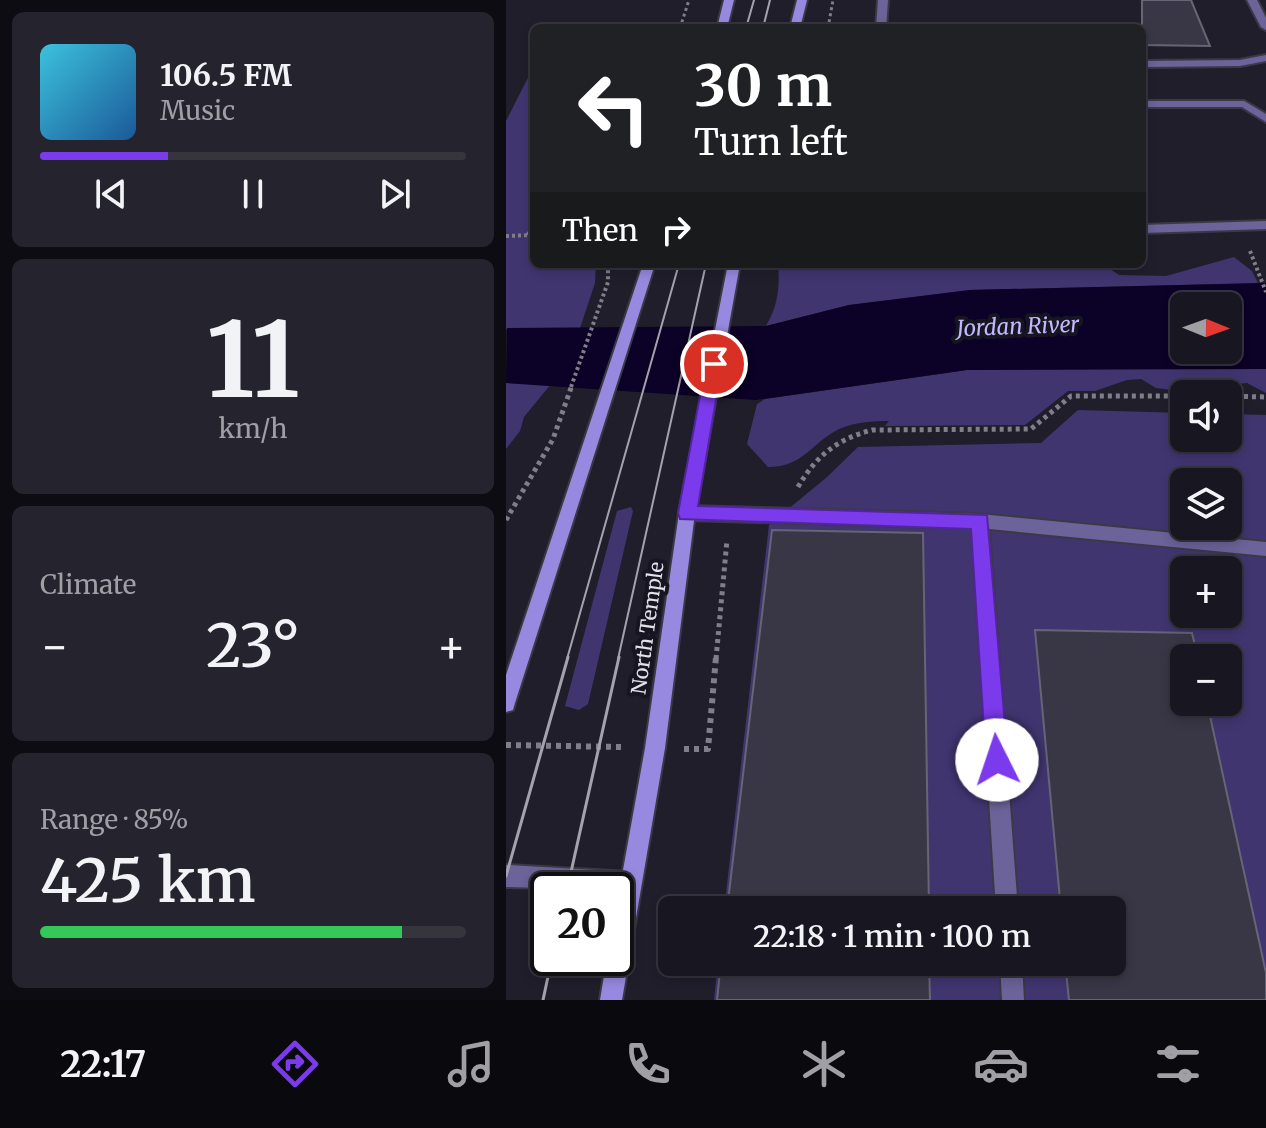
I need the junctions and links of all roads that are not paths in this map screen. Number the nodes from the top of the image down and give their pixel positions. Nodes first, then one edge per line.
1 (729, 0) edge
2 (802, 0) edge
3 (883, 0) edge
4 (1252, 0) edge
5 (723, 24) edge
6 (796, 24) edge
7 (881, 24) edge
8 (1266, 27) edge
9 (1266, 58) edge
10 (1146, 64) edge
11 (1146, 104) edge
12 (1266, 119) edge
13 (1266, 225) edge
14 (1146, 229) edge
15 (648, 268) edge
16 (733, 268) edge
17 (687, 513) junction
18 (980, 521) junction
19 (1266, 549) edge
20 (506, 703) edge
21 (632, 872) edge
22 (506, 876) edge
23 (530, 877) edge
24 (1006, 896) edge
25 (615, 976) edge
26 (1012, 976) edge
27 (611, 1000) edge
28 (1013, 1000) edge

1 - 5 main road
2 - 6 main road
3 - 7 street
4 - 8 street
9 - 10 street
11 - 12 street
13 - 14 street
15 - 20 main road
16 - 17 main road, North Temple
17 - 18 street
17 - 21 main road, North Temple
18 - 19 street
18 - 24 street
22 - 23 street
25 - 27 main road, North Temple
26 - 28 street

